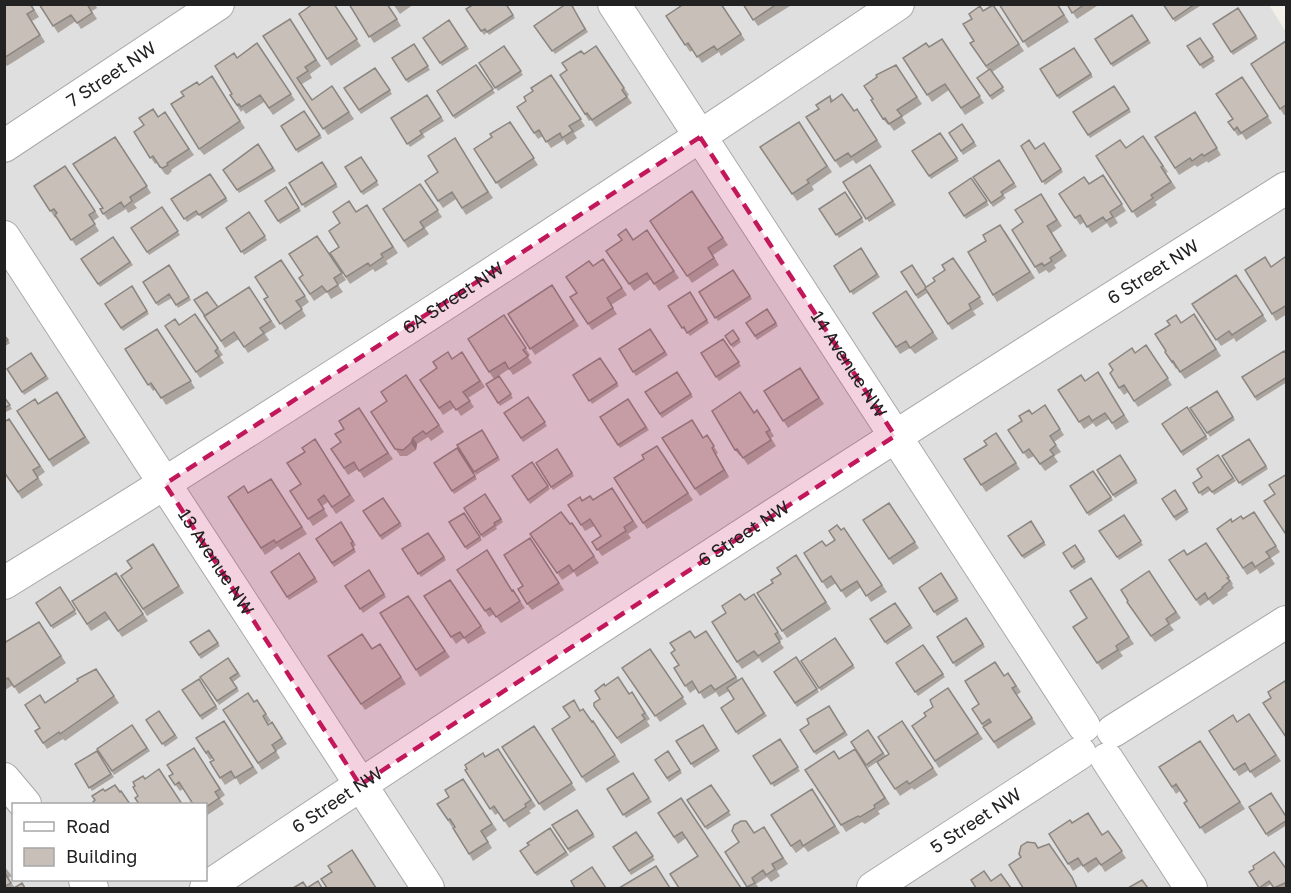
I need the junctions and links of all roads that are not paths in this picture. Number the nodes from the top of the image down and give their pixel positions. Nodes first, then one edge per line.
1 (218, 4) edge
2 (614, 4) edge
3 (898, 4) edge
4 (700, 137) junction
5 (4, 146) edge
6 (1287, 188) edge
7 (4, 237) edge
8 (895, 436) junction
9 (165, 484) junction
10 (4, 583) edge
11 (1287, 622) edge
12 (1096, 743) junction
13 (4, 779) edge
14 (360, 785) junction
15 (24, 803) edge
16 (206, 888) edge
17 (428, 888) edge
18 (873, 888) edge
19 (1191, 888) edge

1 - 5 street, 7 Street NW
2 - 4 street, 14 Avenue NW
3 - 4 street, 6A Street NW
4 - 8 street, 14 Avenue NW
4 - 9 street, 6A Street NW
6 - 8 street, 6 Street NW
7 - 9 street, 13 Avenue NW
8 - 12 street, 14 Avenue NW
8 - 14 street, 6 Street NW
9 - 10 street, 6A Street NW
9 - 14 street, 13 Avenue NW
11 - 12 street, 5 Street NW
12 - 18 street, 5 Street NW
12 - 19 street, 14 Avenue NW
13 - 15 street
14 - 16 street, 6 Street NW
14 - 17 street, 13 Avenue NW

